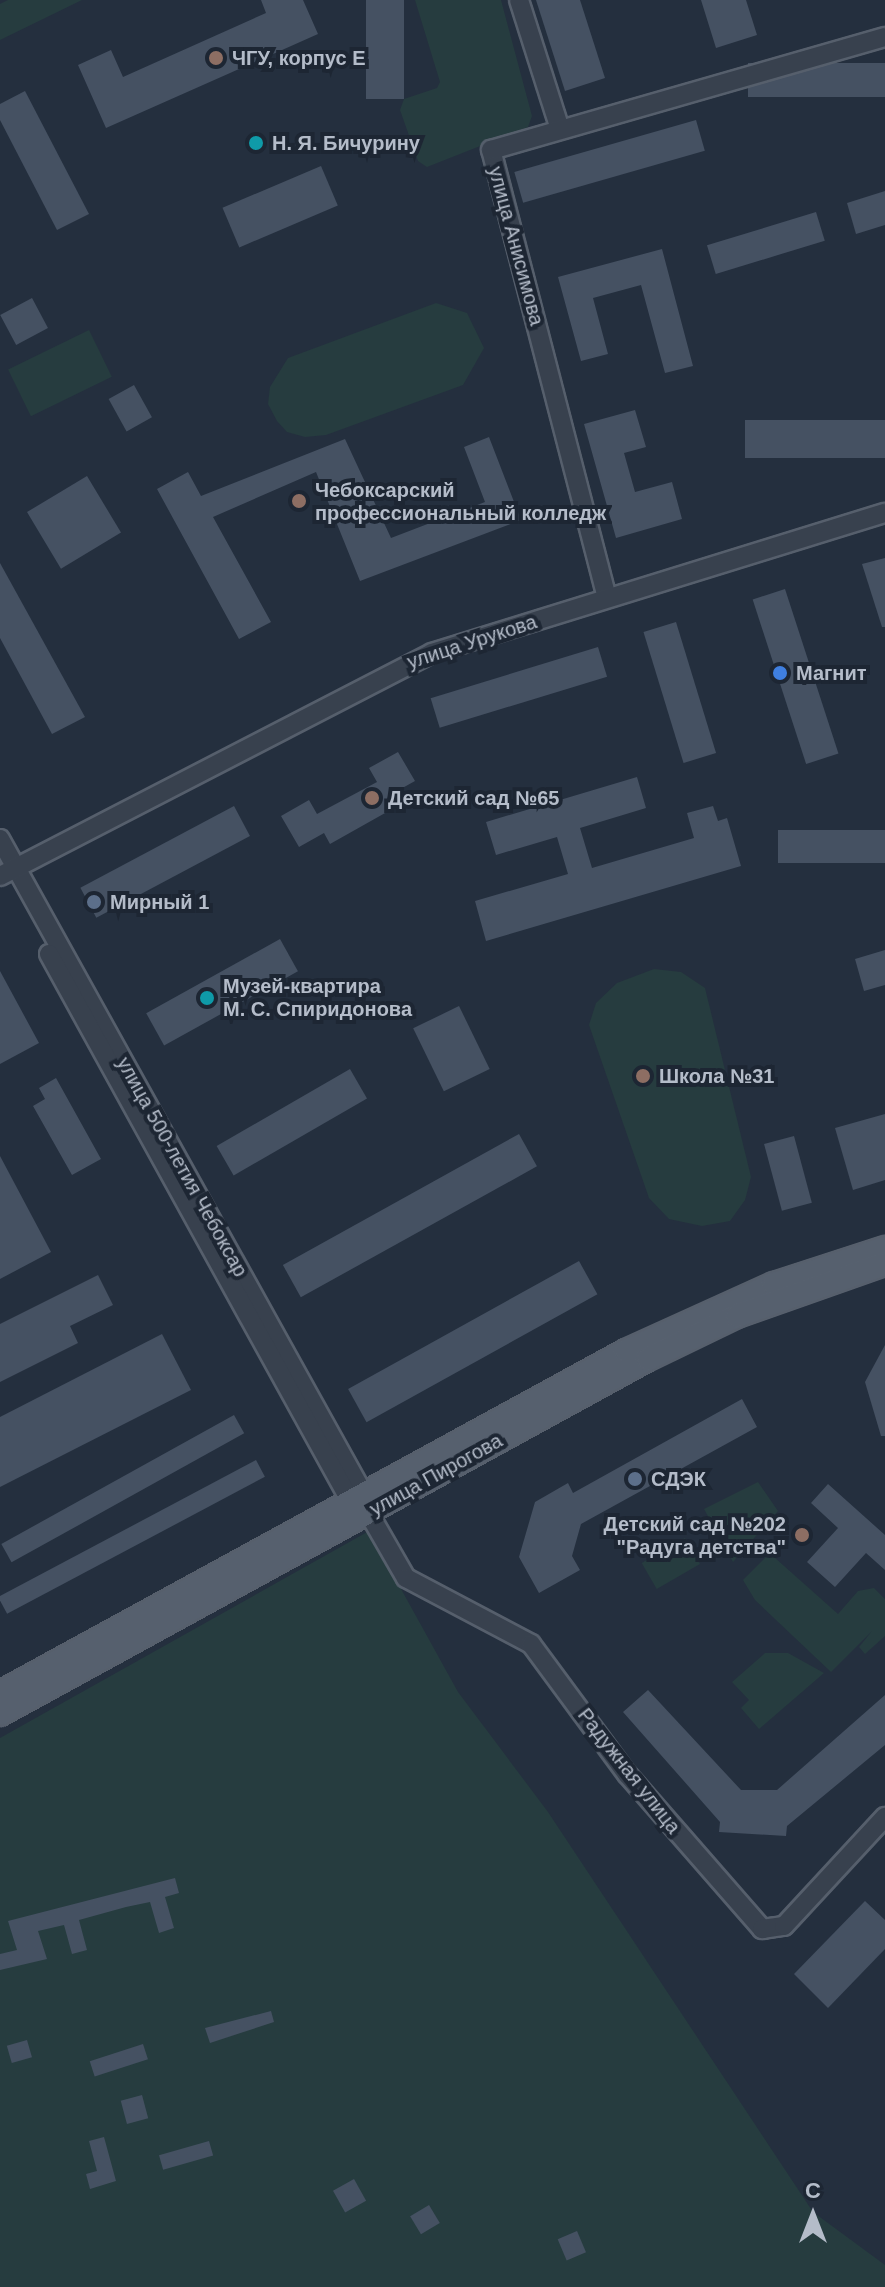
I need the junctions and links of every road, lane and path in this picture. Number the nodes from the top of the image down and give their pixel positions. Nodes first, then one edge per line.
1 (519, 0) edge
2 (885, 37) edge
3 (560, 129) junction
4 (885, 513) edge
5 (607, 598) junction
6 (0, 839) edge
7 (5, 870) edge
8 (885, 1248) edge
9 (885, 1264) edge
10 (817, 1278) junction
11 (361, 1503) junction
12 (28, 1689) junction
13 (0, 1693) edge
14 (0, 1714) edge
15 (885, 1817) edge

1 - 3 street
2 - 3 street, улица Анисимова
3 - 5 street, улица Анисимова
4 - 5 street, улица Урукова
5 - 7 street, улица Урукова
6 - 7 street, улица 500-летия Чебоксар
7 - 11 street, улица 500-летия Чебоксар
8 - 10 main road, улица Пирогова
9 - 10 main road, улица Пирогова
10 - 11 main road, улица Пирогова
11 - 12 main road, улица Пирогова
11 - 15 street, Радужная улица
12 - 13 main road, улица Пирогова
12 - 14 main road, улица Пирогова

